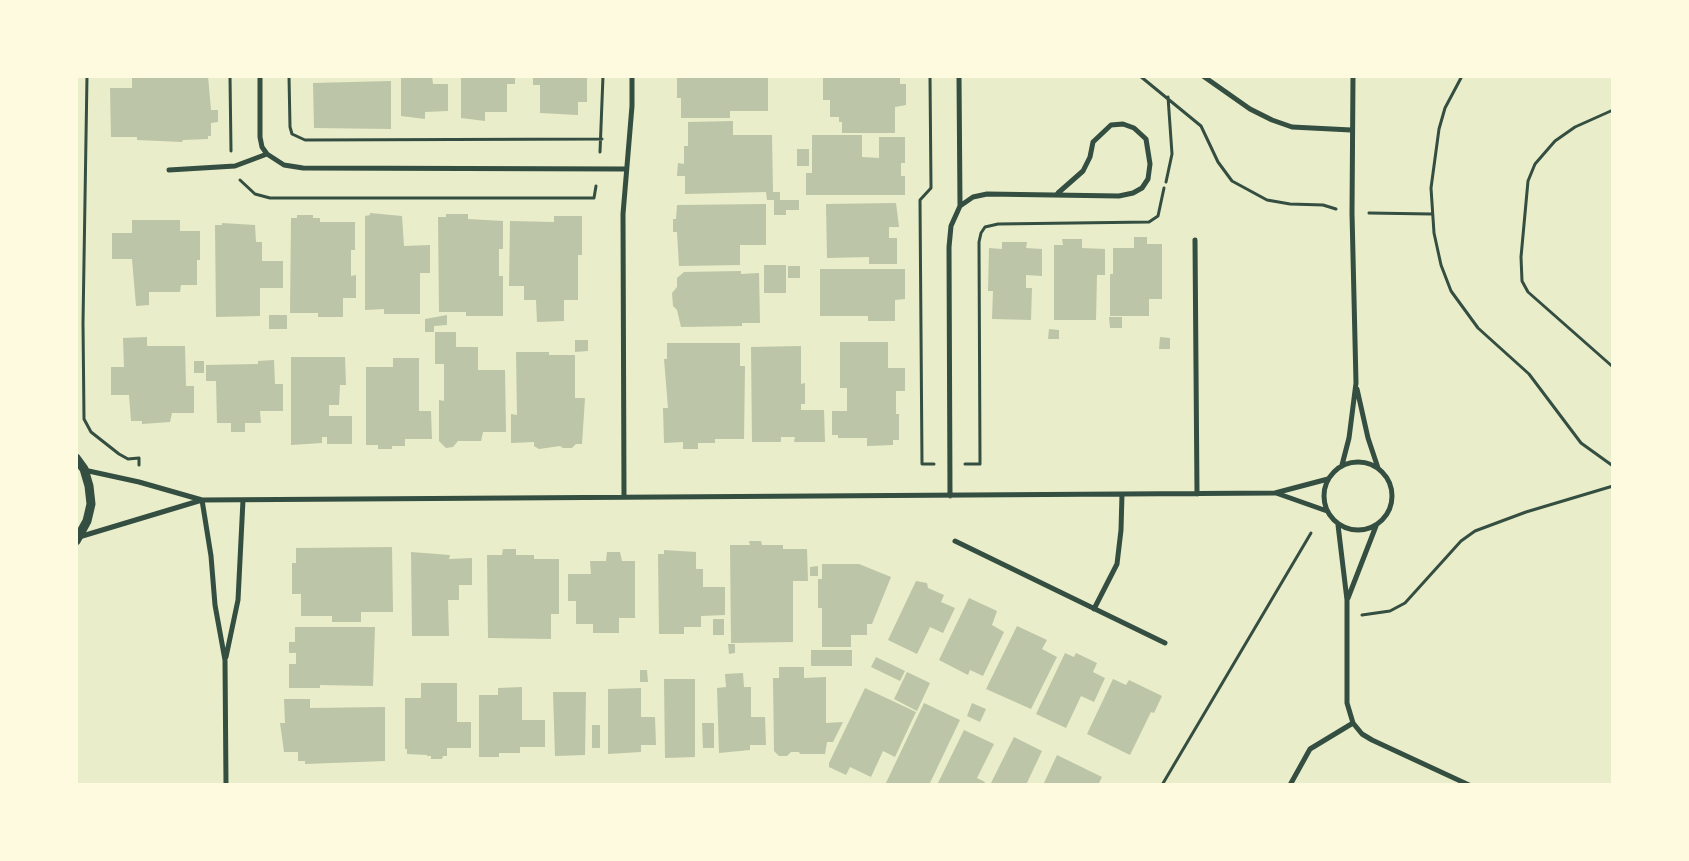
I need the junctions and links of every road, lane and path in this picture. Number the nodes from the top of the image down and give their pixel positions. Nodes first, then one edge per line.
1 (87, 76) edge
2 (260, 76) edge
3 (289, 76) edge
4 (603, 76) edge
5 (632, 76) edge
6 (930, 76) edge
7 (959, 76) edge
8 (1140, 76) edge
9 (1203, 76) edge
10 (1353, 76) edge
11 (1462, 77) edge
12 (1168, 98) junction
13 (1613, 110) edge
14 (1351, 130) junction
15 (267, 154) junction
16 (625, 169) junction
17 (168, 170) dead end
18 (1058, 193) junction
19 (960, 206) junction
20 (1352, 213) junction
21 (1431, 214) junction
22 (1195, 240) dead end
23 (1613, 367) edge
24 (1356, 383) junction
25 (76, 458) edge
26 (950, 464) junction
27 (1342, 466) junction
28 (1613, 466) edge
29 (1378, 468) junction
30 (84, 469) junction
31 (1328, 479) junction
32 (139, 482) junction
33 (1613, 486) edge
34 (1275, 493) junction
35 (1122, 494) junction
36 (1198, 494) junction
37 (950, 496) junction
38 (624, 497) junction
39 (202, 500) junction
40 (243, 500) junction
41 (1327, 511) junction
42 (1338, 524) junction
43 (1376, 526) junction
44 (1311, 533) dead end
45 (78, 539) edge
46 (955, 541) dead end
47 (1347, 600) junction
48 (1094, 609) junction
49 (1346, 616) junction
50 (1165, 643) dead end
51 (225, 660) junction
52 (1353, 723) junction
53 (226, 785) edge
54 (1162, 785) edge
55 (1290, 785) edge
56 (1469, 785) edge

1 - 32 path
2 - 15 street
3 - 4 path
5 - 16 street
6 - 26 path
7 - 19 street
8 - 12 path
9 - 14 street
10 - 14 street
11 - 21 path
12 - 20 path
12 - 26 path
13 - 23 path
14 - 20 street
15 - 16 street
15 - 17 street
16 - 38 street
18 - 18 street
18 - 19 street
19 - 26 street
20 - 21 path
20 - 24 street
21 - 28 path
22 - 36 street
24 - 27 street
24 - 29 street
25 - 30 street
26 - 37 street
27 - 29 street
27 - 31 street
29 - 43 street
30 - 32 street
30 - 45 street
31 - 34 street
31 - 41 street
32 - 39 street
33 - 49 path
34 - 36 street
34 - 41 street
35 - 36 street
35 - 37 street
35 - 48 street
37 - 38 street
38 - 40 street
39 - 40 street
39 - 45 street
39 - 51 street
40 - 51 street
41 - 42 street
42 - 43 street
42 - 47 street
43 - 47 street
44 - 54 path
46 - 48 street
47 - 49 street
48 - 50 street
49 - 52 street
51 - 53 street
52 - 55 street
52 - 56 street

